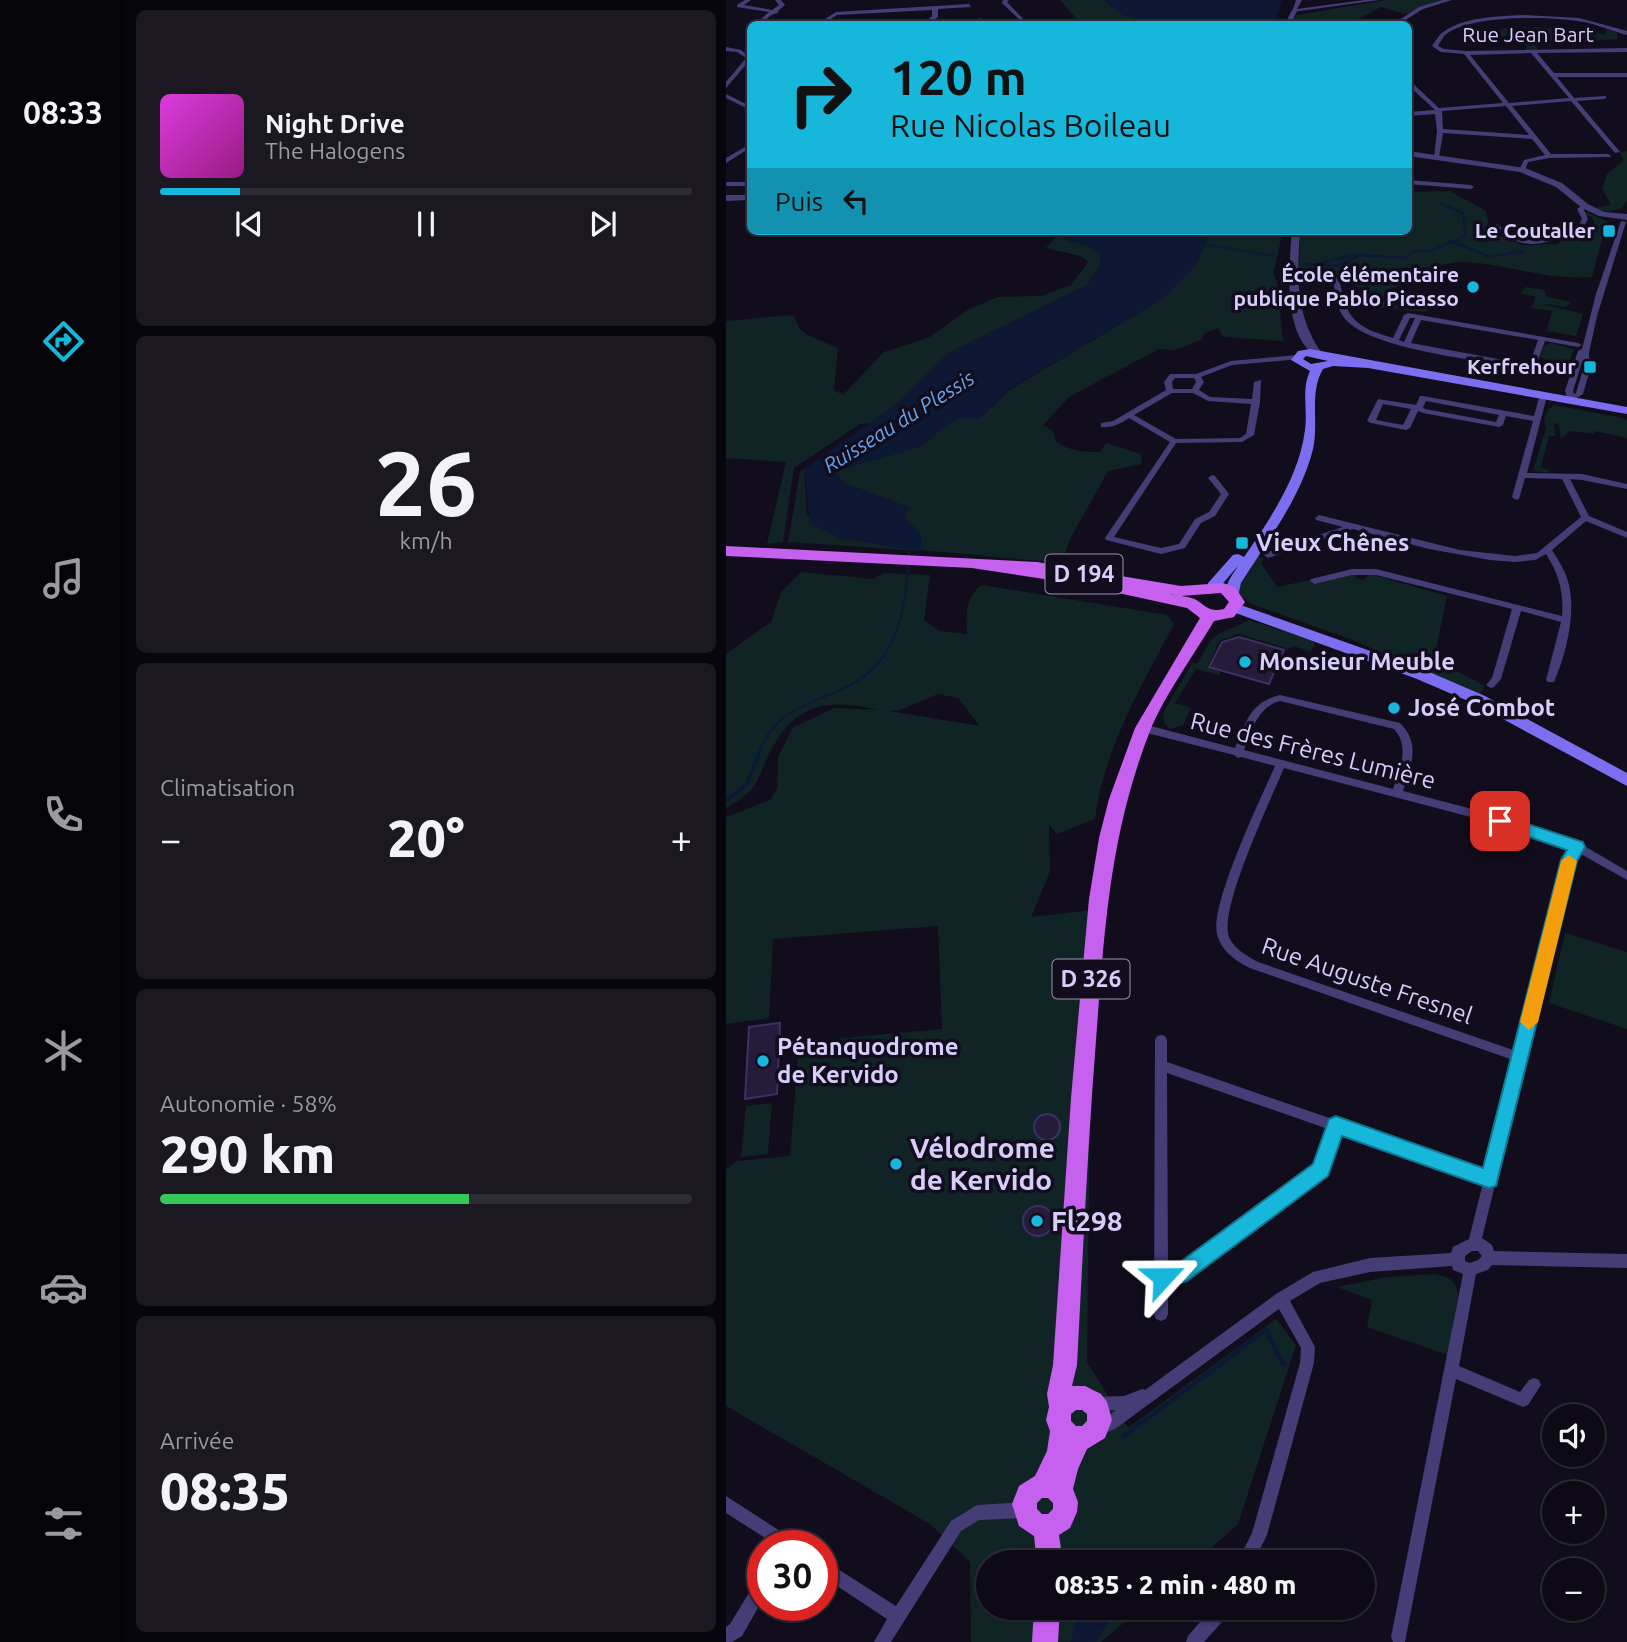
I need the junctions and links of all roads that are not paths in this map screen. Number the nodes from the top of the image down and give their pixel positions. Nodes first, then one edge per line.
1 (748, 0) edge
2 (778, 0) edge
3 (1006, 0) edge
4 (1299, 0) edge
5 (1376, 0) edge
6 (1449, 0) edge
7 (969, 6) dead end
8 (935, 8) junction
9 (1294, 11) junction
10 (776, 12) junction
11 (762, 21) edge
12 (825, 21) edge
13 (930, 21) edge
14 (1023, 21) edge
15 (1289, 21) edge
16 (1401, 21) edge
17 (1627, 33) edge
18 (726, 49) edge
19 (747, 50) edge
20 (1627, 50) edge
21 (1533, 52) junction
22 (744, 53) junction
23 (1466, 53) junction
24 (747, 56) edge
25 (747, 62) edge
26 (1554, 75) junction
27 (1627, 75) edge
28 (1412, 85) edge
29 (726, 86) edge
30 (726, 96) edge
31 (1604, 97) dead end
32 (1575, 99) junction
33 (1508, 103) junction
34 (747, 106) edge
35 (1439, 111) junction
36 (1412, 114) edge
37 (1440, 131) junction
38 (1534, 137) junction
39 (729, 147) dead end
40 (747, 147) edge
41 (737, 152) junction
42 (1617, 152) dead end
43 (1412, 154) edge
44 (1549, 156) junction
45 (1608, 156) dead end
46 (1436, 157) junction
47 (726, 161) edge
48 (1522, 170) junction
49 (1412, 182) edge
50 (726, 184) edge
51 (747, 184) edge
52 (1471, 187) dead end
53 (726, 198) edge
54 (747, 198) edge
55 (1585, 206) junction
56 (1622, 221) edge
57 (1495, 225) dead end
58 (1294, 235) edge
59 (1295, 235) edge
60 (1609, 261) junction
61 (1336, 278) dead end
62 (1419, 317) junction
63 (1542, 338) junction
64 (1395, 341) junction
65 (1407, 344) junction
66 (1586, 346) junction
67 (1300, 360) junction
68 (1321, 360) junction
69 (1197, 376) junction
70 (1259, 382) dead end
71 (1170, 391) junction
72 (1195, 391) junction
73 (1543, 396) junction
74 (1572, 399) junction
75 (1256, 402) junction
76 (1417, 408) junction
77 (1627, 411) edge
78 (1503, 413) junction
79 (1130, 416) junction
80 (1537, 419) junction
81 (1104, 425) dead end
82 (1174, 441) junction
83 (1523, 475) junction
84 (1565, 477) junction
85 (1212, 478) dead end
86 (1627, 487) edge
87 (1516, 497) dead end
88 (1319, 518) dead end
89 (1586, 519) junction
90 (1354, 526) junction
91 (1627, 535) edge
92 (1548, 550) junction
93 (728, 551) edge
94 (1268, 555) dead end
95 (1314, 581) dead end
96 (1213, 586) junction
97 (1194, 598) junction
98 (1234, 601) junction
99 (1517, 608) junction
100 (1209, 616) junction
101 (1567, 620) junction
102 (1551, 680) dead end
103 (1491, 685) dead end
104 (1143, 728) junction
105 (1238, 754) junction
106 (1280, 765) junction
107 (1627, 780) edge
108 (1397, 794) junction
109 (1577, 847) junction
110 (1627, 876) edge
111 (1161, 1040) dead end
112 (1519, 1057) junction
113 (1162, 1066) junction
114 (1336, 1125) junction
115 (1489, 1179) junction
116 (1474, 1244) junction
117 (1489, 1258) junction
118 (1456, 1259) junction
119 (1627, 1261) edge
120 (1470, 1270) junction
121 (1163, 1277) junction
122 (1281, 1299) junction
123 (1161, 1314) dead end
124 (1450, 1369) junction
125 (1534, 1385) dead end
126 (1157, 1390) junction
127 (1079, 1418) junction
128 (1052, 1488) junction
129 (726, 1504) edge
130 (1025, 1510) junction
131 (1046, 1528) junction
132 (764, 1530) edge
133 (1049, 1550) edge
134 (1252, 1550) edge
135 (838, 1578) edge
136 (747, 1611) edge
137 (898, 1617) junction
138 (1046, 1620) edge
139 (1213, 1620) edge
140 (726, 1637) edge
141 (1399, 1637) dead end
142 (882, 1642) edge
143 (1045, 1642) edge
144 (1194, 1642) edge

1 - 10 street
2 - 10 street
3 - 14 street
4 - 9 street
5 - 9 street
6 - 16 street
7 - 8 street
8 - 12 street
8 - 13 street
9 - 15 street
10 - 11 street
17 - 23 street, Rue Jean Bart
18 - 22 street
19 - 22 street
20 - 21 street, Rue Jean Bart
21 - 23 street, Rue Jean Bart
21 - 26 street
22 - 24 street
23 - 33 street
25 - 29 street
26 - 27 street
26 - 32 street
28 - 35 street
30 - 34 street
31 - 32 street
32 - 33 street
32 - 42 street
33 - 35 street
33 - 38 street
35 - 36 street
35 - 37 street
37 - 38 street
37 - 46 street
38 - 44 street
39 - 41 street
40 - 41 street
41 - 47 street
43 - 46 street
44 - 45 street
44 - 48 street
46 - 48 street
48 - 55 street
49 - 52 street
50 - 51 street
53 - 54 street
55 - 56 street
55 - 57 street
56 - 60 street
56 - 60 street
58 - 67 street
59 - 68 street
60 - 66 street
61 - 64 street
62 - 63 street
62 - 64 street
62 - 65 street
63 - 65 street
63 - 66 street
64 - 65 street
66 - 74 street
67 - 68 main road
67 - 69 street
67 - 96 main road
68 - 73 main road
68 - 98 main road
69 - 71 street
69 - 72 street
70 - 75 street
71 - 72 street
71 - 79 street
72 - 75 street
73 - 74 main road
73 - 80 street
74 - 77 main road
75 - 82 street
76 - 76 street
76 - 78 street
76 - 78 street
78 - 80 street
79 - 81 street
79 - 82 street
80 - 83 street
82 - 85 street
83 - 84 street
83 - 87 street
84 - 86 street
84 - 89 street
88 - 90 street
89 - 91 street
89 - 92 street
90 - 92 street
90 - 94 street
92 - 101 street
93 - 97 main road, D 194
95 - 99 street
96 - 97 main road
96 - 98 main road
97 - 100 main road
98 - 100 main road
98 - 107 main road
99 - 101 street
99 - 103 street
100 - 104 main road, D 326
101 - 102 street
104 - 105 street, Rue des Frères Lumière
104 - 127 main road, D 326
105 - 106 street, Rue des Frères Lumière
105 - 108 street
106 - 108 street, Rue des Frères Lumière
106 - 112 street, Rue Auguste Fresnel
108 - 109 street, Rue des Frères Lumière
109 - 110 street, Rue des Frères Lumière
109 - 112 street
111 - 113 street
112 - 115 street
113 - 114 street
113 - 121 street
114 - 115 street
114 - 121 street
115 - 116 street
116 - 117 street
116 - 118 street
117 - 119 street
117 - 120 street
118 - 120 street
118 - 122 street
120 - 124 street
121 - 123 street
122 - 126 street
122 - 134 street
124 - 125 street
124 - 141 street
126 - 127 street
126 - 127 street
127 - 128 main road, D 326
128 - 130 main road
128 - 131 main road
129 - 132 street
130 - 131 main road
130 - 137 street
131 - 133 main road
135 - 137 street
136 - 140 street
137 - 142 street
138 - 143 main road
139 - 144 street

